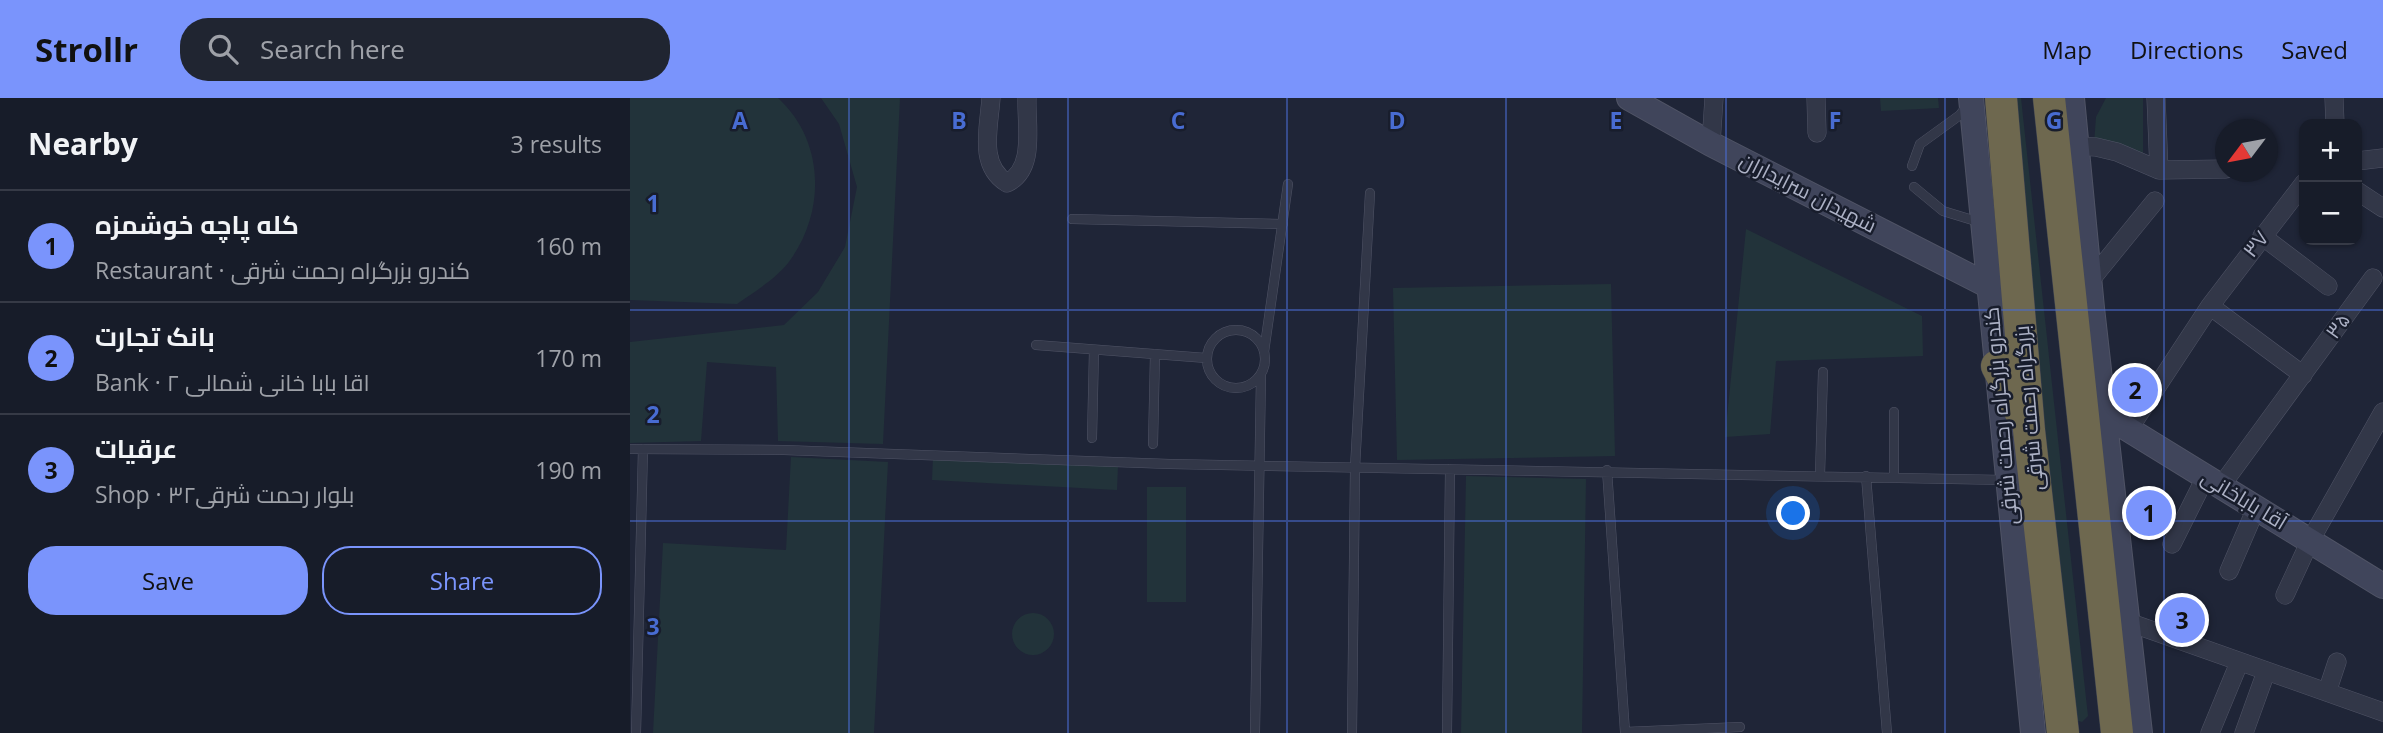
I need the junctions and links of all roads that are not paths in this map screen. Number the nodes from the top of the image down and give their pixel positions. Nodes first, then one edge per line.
1 (991, 98) edge
2 (1027, 98) edge
3 (1629, 98) edge
4 (1714, 98) edge
5 (1816, 98) edge
6 (2049, 98) edge
7 (2072, 98) edge
8 (2156, 98) edge
9 (2333, 98) edge
10 (1982, 99) edge
11 (2335, 119) edge
12 (1817, 133) dead end
13 (1711, 144) junction
14 (2077, 146) junction
15 (2383, 158) edge
16 (2362, 160) edge
17 (1912, 166) dead end
18 (2215, 169) edge
19 (2159, 170) junction
20 (1288, 184) dead end
21 (1914, 187) dead end
22 (1370, 193) dead end
23 (2362, 194) edge
24 (2155, 201) dead end
25 (2298, 202) edge
26 (2383, 208) edge
27 (1072, 219) dead end
28 (1983, 223) junction
29 (1283, 224) junction
30 (2262, 236) junction
31 (2373, 278) dead end
32 (1989, 286) junction
33 (2328, 286) dead end
34 (2091, 295) junction
35 (2210, 306) junction
36 (1036, 345) dead end
37 (1094, 349) junction
38 (1264, 352) junction
39 (1155, 354) junction
40 (1206, 358) junction
41 (1997, 366) junction
42 (2076, 367) junction
43 (1823, 372) dead end
44 (1261, 374) junction
45 (2303, 375) junction
46 (1894, 412) dead end
47 (2383, 412) edge
48 (2105, 415) junction
49 (2129, 429) junction
50 (2029, 430) junction
51 (1092, 438) dead end
52 (1153, 444) dead end
53 (630, 449) edge
54 (643, 449) junction
55 (1262, 465) junction
56 (1355, 468) junction
57 (1450, 469) junction
58 (1607, 470) junction
59 (1820, 475) junction
60 (1866, 476) junction
61 (1894, 477) junction
62 (2007, 480) junction
63 (2213, 481) junction
64 (2257, 506) junction
65 (2310, 541) junction
66 (2172, 544) dead end
67 (2229, 571) dead end
68 (2383, 586) edge
69 (2285, 594) dead end
70 (2128, 622) junction
71 (2337, 662) dead end
72 (2239, 663) junction
73 (2266, 672) junction
74 (2327, 692) junction
75 (633, 711) edge
76 (2383, 712) edge
77 (2109, 726) edge
78 (1740, 727) dead end
79 (2066, 728) edge
80 (636, 733) edge
81 (1255, 733) edge
82 (1352, 733) edge
83 (1447, 733) edge
84 (1888, 733) edge
85 (2034, 733) edge
86 (2140, 733) edge
87 (2210, 733) edge
88 (2244, 733) edge

1 - 2 street
3 - 13 main road, شهیدان سرایداران
4 - 13 street
5 - 12 street
6 - 42 highway
7 - 14 main road
8 - 19 street
9 - 11 street
10 - 17 lane
10 - 28 main road, کندرو بزرگراه رحمت شرقی
10 - 50 highway, بزرگراه رحمت شرقی
13 - 32 main road, شهیدان سرایداران
14 - 19 street
14 - 34 main road
15 - 16 street
18 - 19 street
20 - 29 lane
21 - 28 lane
22 - 56 lane
23 - 26 street
24 - 34 street
25 - 30 street, ۳۷
27 - 29 lane
28 - 32 main road, کندرو بزرگراه رحمت شرقی
29 - 38 lane
30 - 33 street
30 - 35 street, ۳۷
31 - 45 street, ۳۵
32 - 41 main road, کندرو بزرگراه رحمت شرقی
34 - 42 highway
34 - 48 main road
35 - 45 street
35 - 49 street, ۳۷
36 - 37 lane
37 - 39 lane
37 - 51 lane
38 - 40 lane
38 - 44 lane
39 - 40 lane
39 - 52 lane
40 - 44 lane
41 - 50 highway
41 - 62 main road, کندرو بزرگراه رحمت شرقی
42 - 77 highway
43 - 59 lane
44 - 55 lane
45 - 63 street, ۳۵
46 - 61 lane
47 - 65 street
48 - 49 main road, آقا باباخانی
48 - 70 main road
49 - 63 main road, آقا باباخانی
50 - 79 highway, بزرگراه رحمت شرقی
53 - 54 lane
54 - 55 lane
54 - 75 lane
55 - 56 lane
55 - 81 lane
56 - 57 lane
56 - 82 lane
57 - 58 lane
57 - 83 lane
58 - 59 lane
58 - 78 lane
59 - 60 lane
60 - 61 lane
60 - 84 lane
61 - 62 lane
62 - 85 main road, کندرو بزرگراه رحمت شرقی
63 - 64 main road, آقا باباخانی
63 - 66 street, ۳۵
64 - 65 main road, آقا باباخانی
64 - 67 street
65 - 68 main road, آقا باباخانی
65 - 69 street
70 - 72 street
70 - 86 main road
71 - 74 street
72 - 73 street
72 - 87 street
73 - 74 street
73 - 88 street
74 - 76 street
75 - 80 lane

